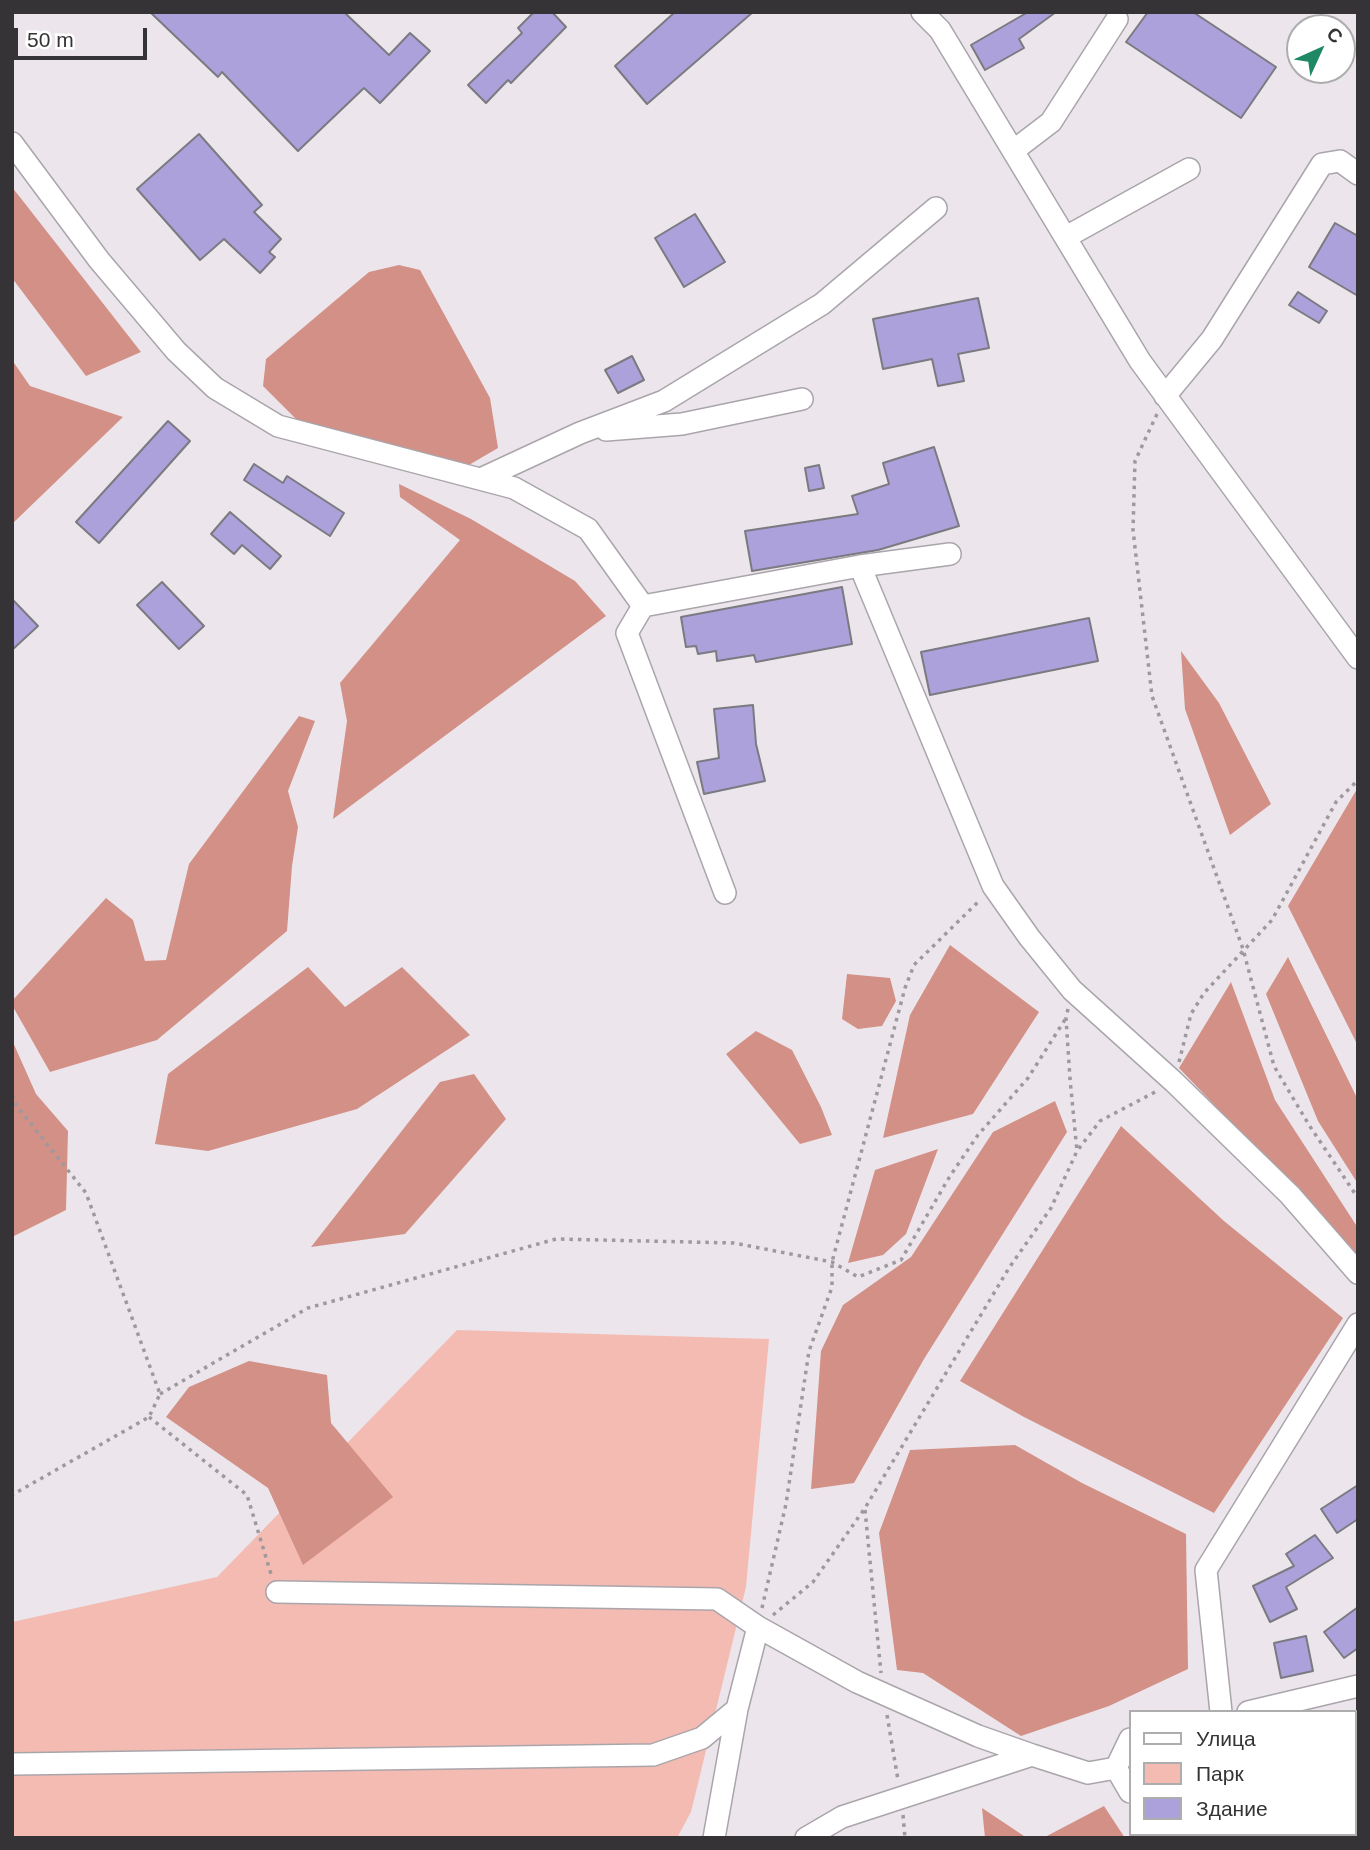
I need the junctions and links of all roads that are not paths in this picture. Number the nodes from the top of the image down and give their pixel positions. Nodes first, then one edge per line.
1 (922, 12) edge
2 (1117, 19) dead end
3 (12, 143) edge
4 (1013, 151) junction
5 (1189, 169) dead end
6 (1358, 174) edge
7 (936, 208) dead end
8 (1066, 237) junction
9 (1165, 396) junction
10 (802, 399) dead end
11 (580, 433) junction
12 (483, 478) junction
13 (950, 554) dead end
14 (860, 566) junction
15 (643, 606) junction
16 (1358, 658) edge
17 (725, 893) dead end
18 (1358, 1273) edge
19 (1358, 1324) edge
20 (277, 1592) road end
21 (758, 1627) junction
22 (1358, 1686) edge
23 (737, 1709) junction
24 (1221, 1710) edge
25 (1256, 1710) edge
26 (1128, 1743) edge
27 (1032, 1755) junction
28 (14, 1764) edge
29 (1116, 1768) junction
30 (1128, 1789) edge
31 (715, 1838) edge
32 (806, 1838) edge

1 - 4 street
2 - 4 street
3 - 12 street
4 - 8 street
5 - 8 street
6 - 9 street
7 - 11 street
8 - 9 street
9 - 16 street
10 - 11 street
11 - 12 street
12 - 15 street
13 - 14 street
14 - 15 street
14 - 18 street
15 - 17 street
19 - 24 street
20 - 21 street
21 - 23 street
21 - 27 street
22 - 25 street
23 - 28 street
23 - 31 street
26 - 29 street
27 - 29 street
27 - 32 street
29 - 30 street

